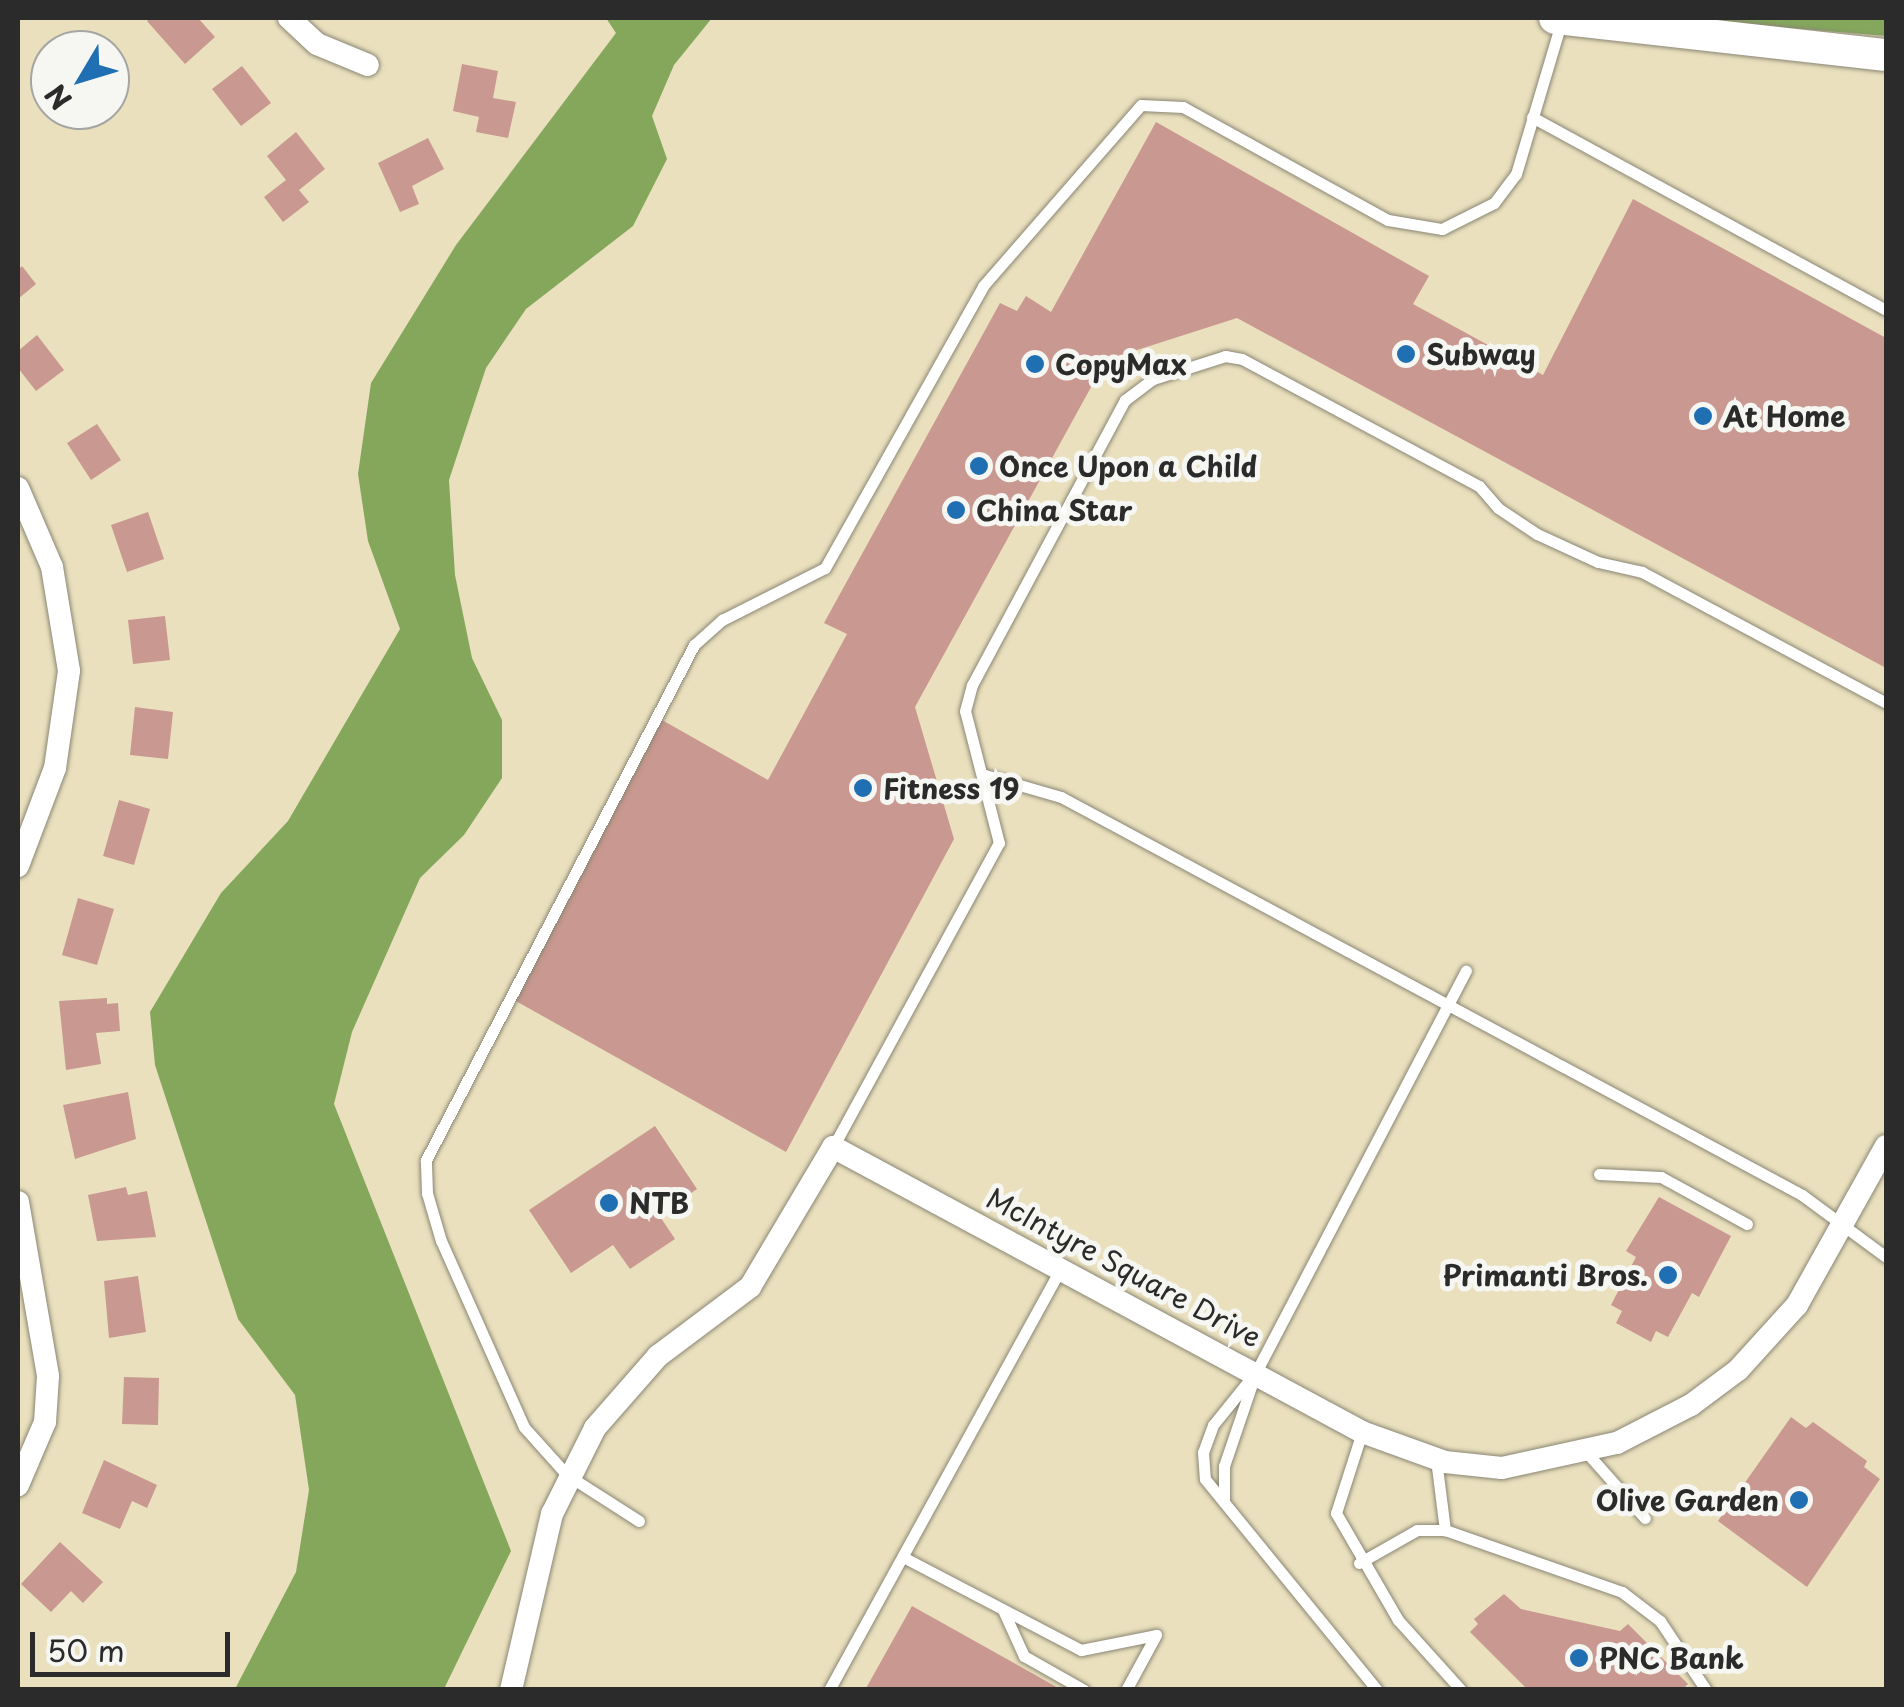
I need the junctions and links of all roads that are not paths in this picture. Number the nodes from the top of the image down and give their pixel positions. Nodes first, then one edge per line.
1 (289, 18) edge
2 (1555, 18) edge
3 (1563, 18) edge
4 (1886, 55) edge
5 (368, 66) dead end
6 (1532, 117) junction
7 (1886, 310) edge
8 (18, 488) edge
9 (1886, 703) edge
10 (985, 776) junction
11 (18, 866) edge
12 (1466, 971) dead end
13 (1446, 1008) junction
14 (1886, 1146) edge
15 (832, 1147) junction
16 (1599, 1174) dead end
17 (18, 1202) edge
18 (1747, 1224) dead end
19 (1845, 1226) junction
20 (1886, 1258) edge
21 (1062, 1268) junction
22 (1256, 1372) junction
23 (1362, 1432) junction
24 (1587, 1453) junction
25 (1436, 1459) junction
26 (567, 1474) junction
27 (18, 1485) edge
28 (1224, 1502) junction
29 (1645, 1518) dead end
30 (639, 1521) dead end
31 (1446, 1530) junction
32 (903, 1558) junction
33 (1359, 1563) junction
34 (1003, 1610) junction
35 (1369, 1686) edge
36 (510, 1690) edge
37 (829, 1690) edge
38 (1084, 1690) edge
39 (1126, 1690) edge
40 (1462, 1690) edge
41 (1706, 1690) edge

1 - 5 street
2 - 3 street
3 - 4 street
3 - 6 lane
6 - 7 lane
6 - 26 lane
8 - 11 street
9 - 10 lane
10 - 13 lane
10 - 15 lane
12 - 13 lane
13 - 19 lane
13 - 22 lane
14 - 19 street, McIntyre Square Drive
15 - 21 street, McIntyre Square Drive
15 - 26 street
16 - 18 lane
17 - 27 street
19 - 20 lane
19 - 24 street, McIntyre Square Drive
21 - 22 street, McIntyre Square Drive
21 - 32 lane
22 - 23 street, McIntyre Square Drive
22 - 28 lane
22 - 28 lane
23 - 25 street, McIntyre Square Drive
23 - 33 lane
24 - 25 street, McIntyre Square Drive
24 - 29 lane
25 - 31 lane
26 - 30 lane
26 - 36 street
28 - 35 lane
31 - 33 lane
31 - 41 lane
32 - 34 lane
32 - 37 lane
33 - 40 lane
34 - 38 lane
34 - 39 lane

